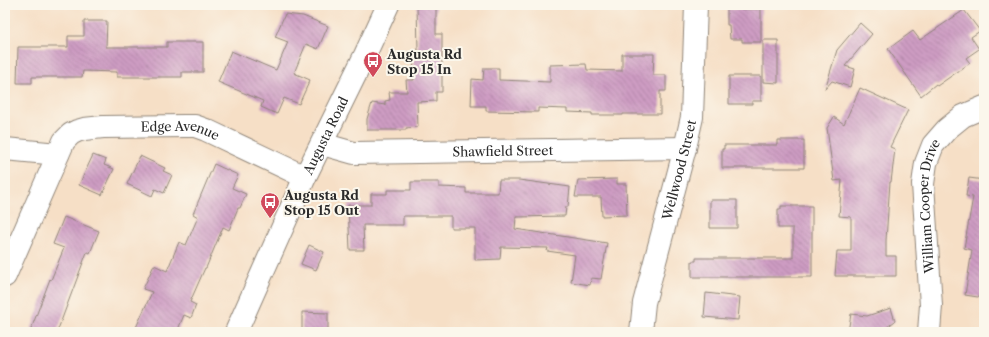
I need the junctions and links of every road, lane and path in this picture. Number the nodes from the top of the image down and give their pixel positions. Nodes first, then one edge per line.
1 (388, 5) edge
2 (696, 5) edge
3 (984, 107) edge
4 (322, 144) junction
5 (685, 148) junction
6 (5, 149) edge
7 (58, 154) junction
8 (305, 177) junction
9 (5, 276) edge
10 (236, 332) edge
11 (641, 332) edge
12 (929, 332) edge

1 - 4 street, Augusta Road
2 - 5 street, Wellwood Street
3 - 12 street, William Cooper Drive
4 - 5 street, Shawfield Street
4 - 8 street, Augusta Road
5 - 11 street, Wellwood Street
6 - 7 street
7 - 8 street, Edge Avenue
7 - 9 street, Edge Avenue
8 - 10 street, Augusta Road

